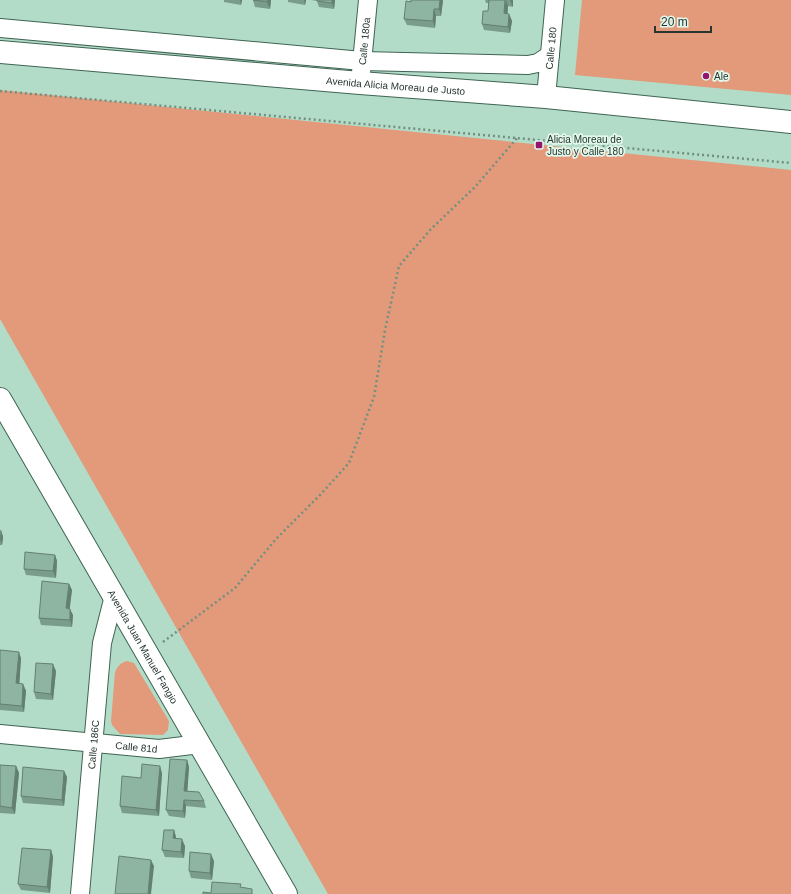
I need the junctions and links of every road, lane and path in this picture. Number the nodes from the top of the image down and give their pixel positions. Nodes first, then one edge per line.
1 (368, 0) edge
2 (556, 0) edge
3 (0, 28) edge
4 (0, 52) edge
5 (550, 55) junction
6 (362, 61) junction
7 (360, 83) junction
8 (0, 91) edge
9 (546, 97) junction
10 (791, 122) edge
11 (517, 138) junction
12 (791, 163) edge
13 (0, 399) edge
14 (114, 596) junction
15 (147, 655) junction
16 (0, 734) edge
17 (94, 743) junction
18 (200, 744) junction
19 (80, 894) edge
20 (286, 894) edge

1 - 6 street, Calle 180a
2 - 5 street, Calle 180
3 - 6 street
4 - 7 main road, Avenida Alicia Moreau de Justo
5 - 6 street
5 - 9 street, Calle 180
6 - 7 street, Calle 180a
7 - 9 main road, Avenida Alicia Moreau de Justo
8 - 11 path
9 - 10 main road, Avenida Alicia Moreau de Justo
11 - 12 path
11 - 15 path
13 - 14 main road, Avenida Juan Manuel Fangio
14 - 15 main road, Avenida Juan Manuel Fangio
14 - 17 street, Calle 186C
15 - 18 main road, Avenida Juan Manuel Fangio
16 - 17 street, Calle 81d
17 - 18 street, Calle 81d
17 - 19 street, Calle 186C
18 - 20 main road, Avenida Juan Manuel Fangio

